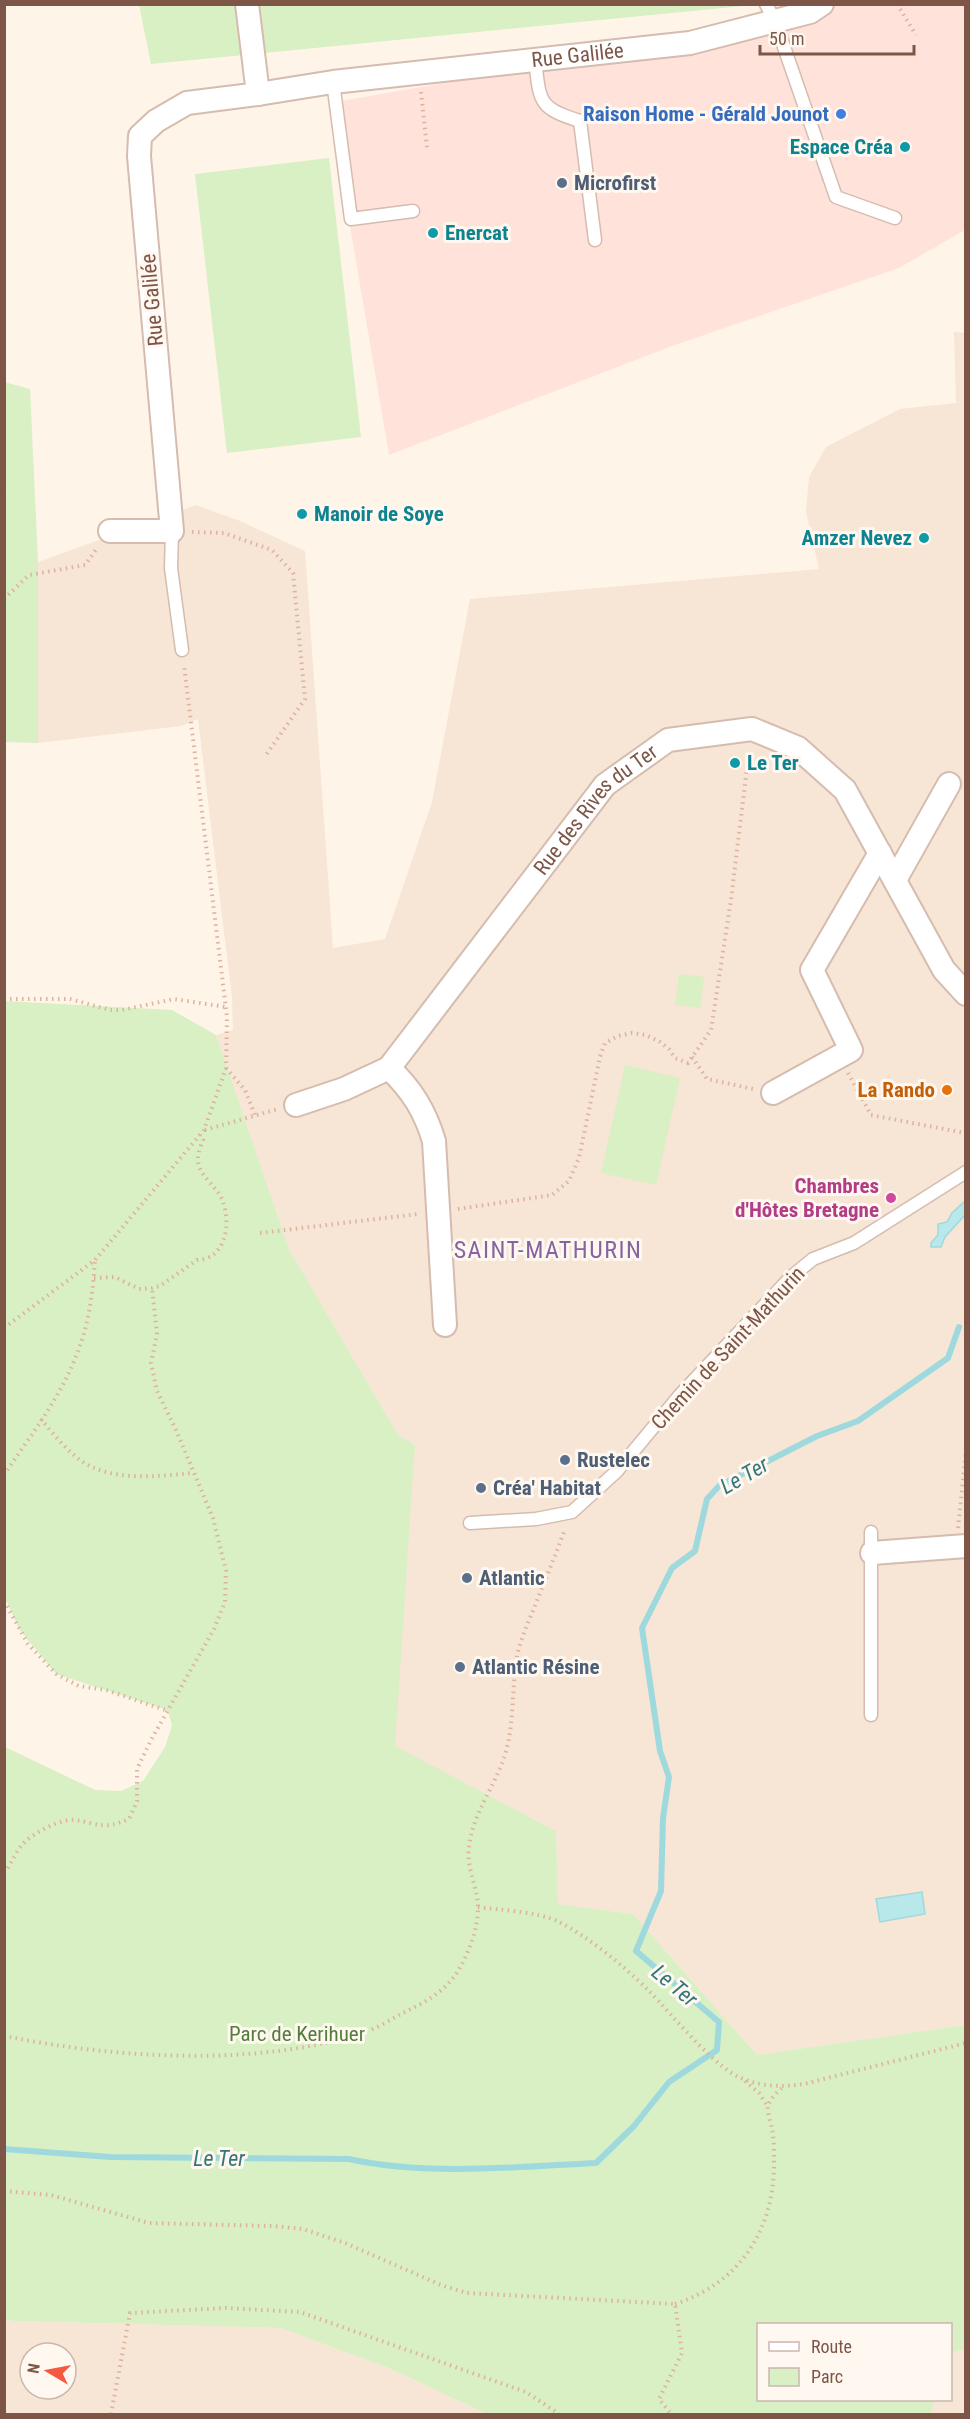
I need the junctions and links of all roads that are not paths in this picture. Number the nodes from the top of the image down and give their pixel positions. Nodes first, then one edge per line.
1 (247, 4) edge
2 (822, 4) edge
3 (771, 13) edge
4 (535, 60) junction
5 (333, 82) junction
6 (258, 94) junction
7 (413, 211) dead end
8 (895, 218) dead end
9 (595, 240) dead end
10 (111, 531) road end
11 (172, 531) junction
12 (182, 650) road end
13 (949, 784) dead end
14 (880, 853) junction
15 (895, 880) junction
16 (966, 994) edge
17 (389, 1068) junction
18 (773, 1093) road end
19 (296, 1105) dead end
20 (966, 1172) edge
21 (445, 1325) dead end
22 (470, 1523) dead end
23 (872, 1543) joint
24 (962, 1546) edge
25 (871, 1715) dead end

1 - 6 street
2 - 3 street, Rue Galilée
3 - 4 street, Rue Galilée
3 - 8 lane
4 - 5 street, Rue Galilée
4 - 9 lane
5 - 6 street, Rue Galilée
5 - 7 lane
6 - 11 street, Rue Galilée
10 - 11 street
11 - 12 lane
13 - 15 street
14 - 15 street, Rue des Rives du Ter
14 - 17 street, Rue des Rives du Ter
14 - 18 street
15 - 16 street, Rue des Rives du Ter
17 - 19 street, Rue des Rives du Ter
17 - 21 street
20 - 22 lane, Chemin de Saint-Mathurin
23 - 24 street
23 - 25 lane

